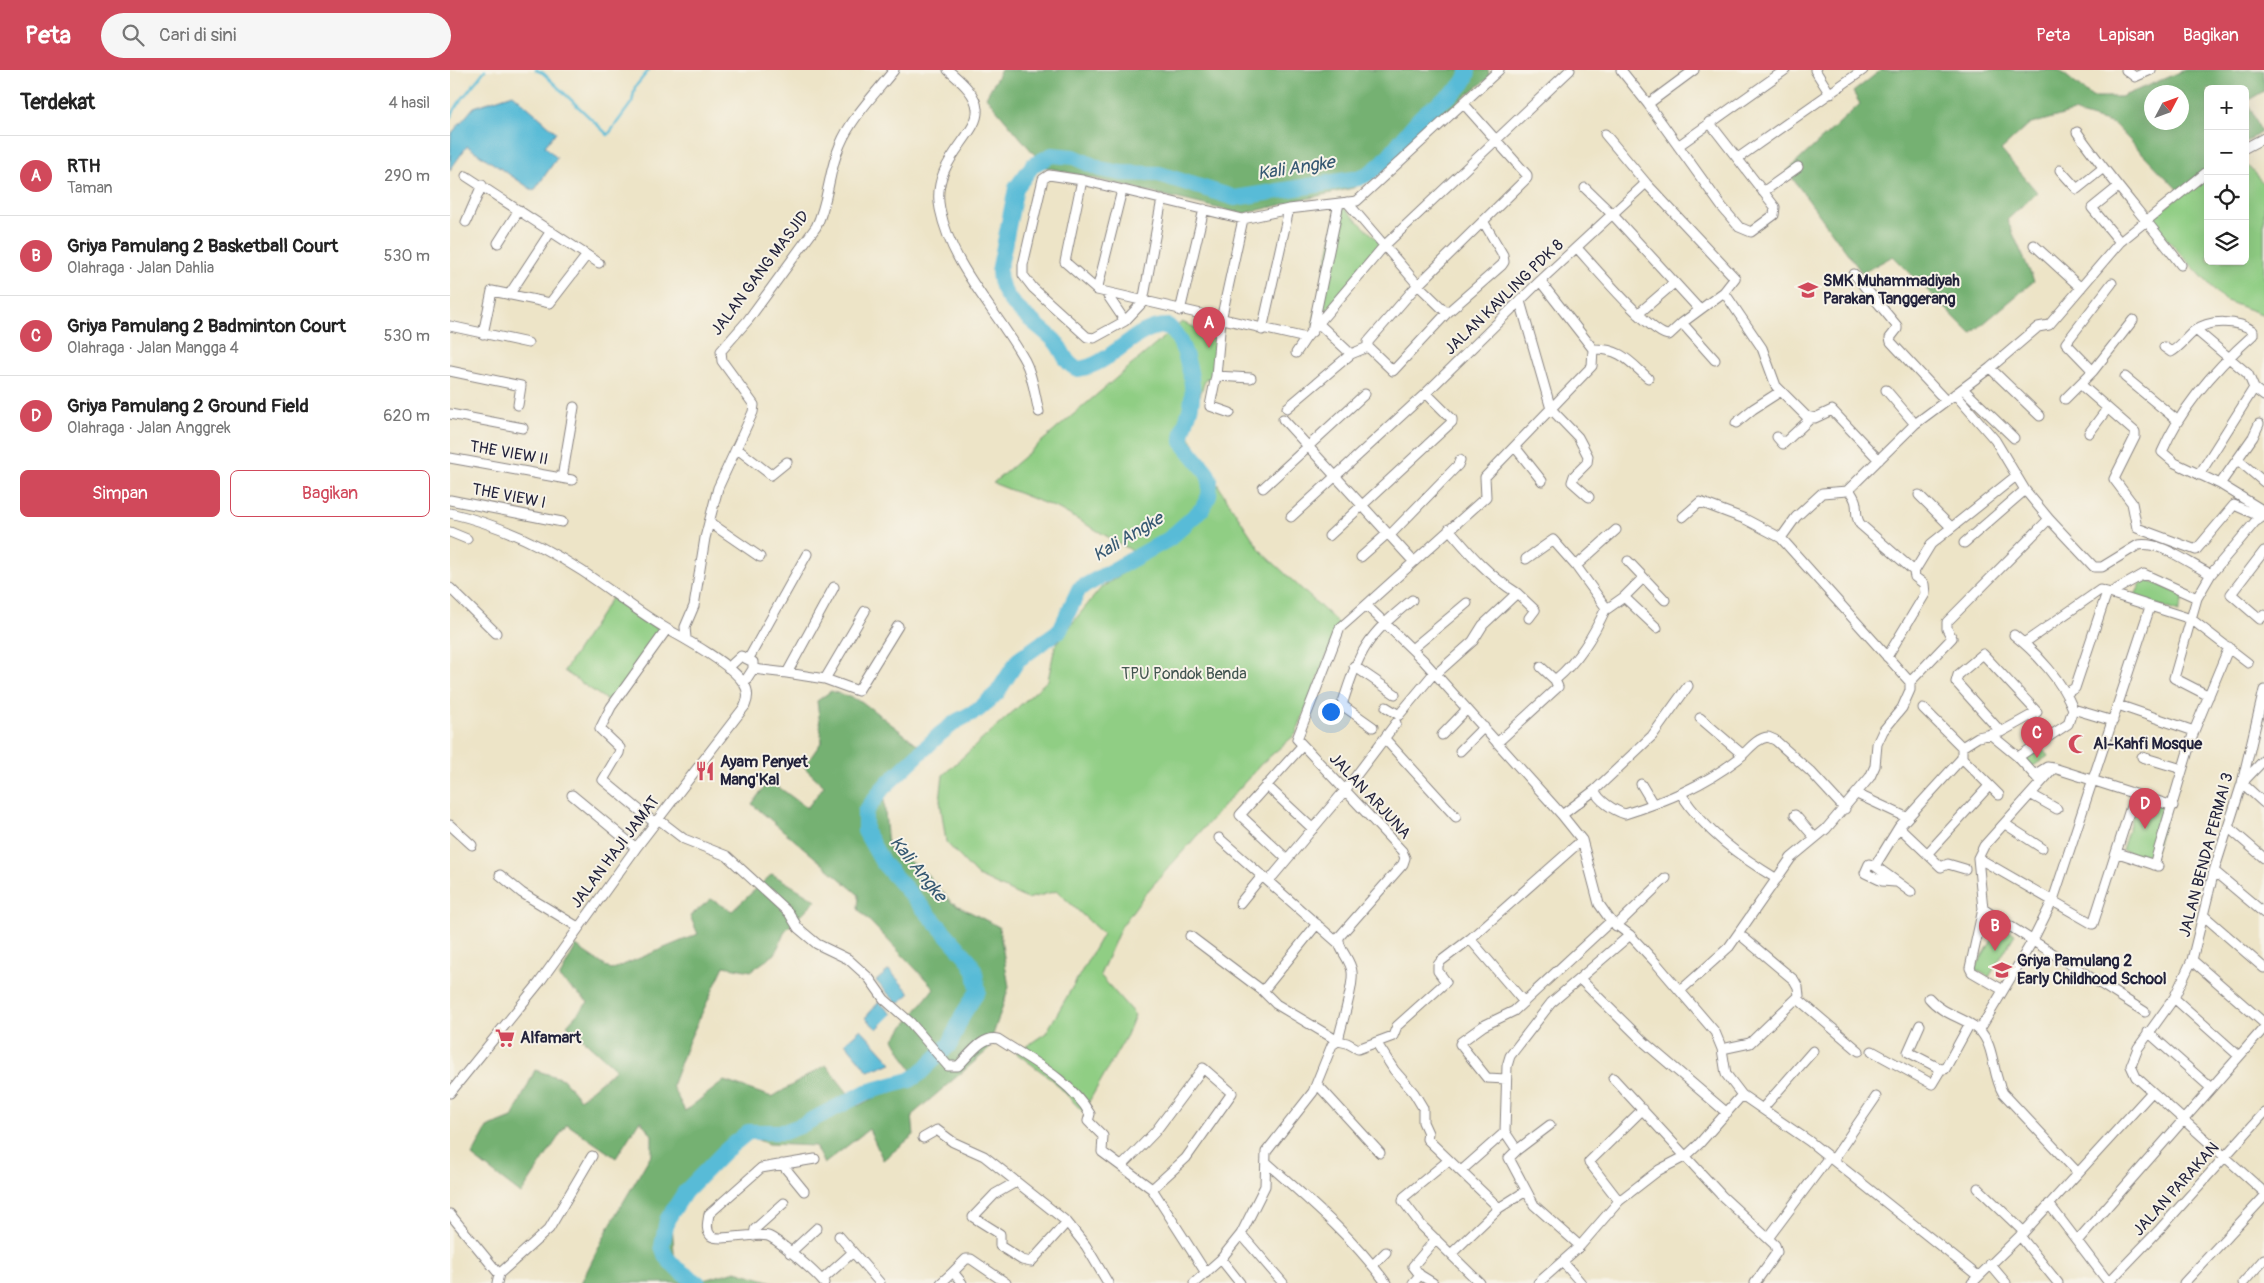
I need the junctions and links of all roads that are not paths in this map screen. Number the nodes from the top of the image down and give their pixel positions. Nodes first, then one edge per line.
1 (894, 70) edge
2 (948, 70) edge
3 (1570, 70) edge
4 (1621, 70) edge
5 (1694, 70) edge
6 (1785, 70) edge
7 (1816, 70) edge
8 (1863, 70) edge
9 (2126, 70) edge
10 (2151, 70) edge
11 (1495, 72) edge
12 (1830, 94) junction
13 (1463, 103) junction
14 (1648, 104) junction
15 (1710, 122) junction
16 (2077, 132) dead end
17 (1605, 134) dead end
18 (2264, 138) edge
19 (1497, 141) junction
20 (1678, 146) junction
21 (2249, 146) edge
22 (1738, 158) junction
23 (1798, 167) dead end
24 (2102, 169) junction
25 (2060, 170) dead end
26 (2204, 174) edge
27 (466, 176) dead end
28 (1082, 180) junction
29 (1646, 183) junction
30 (482, 185) junction
31 (2118, 187) junction
32 (1585, 188) dead end
33 (1122, 190) junction
34 (1763, 192) junction
35 (1162, 199) junction
36 (1343, 202) junction
37 (1204, 209) junction
38 (1289, 209) junction
39 (519, 210) junction
40 (1613, 215) junction
41 (1243, 219) junction
42 (2147, 220) junction
43 (1483, 221) junction
44 (466, 222) dead end
45 (551, 231) junction
46 (2120, 242) junction
47 (498, 243) dead end
48 (2034, 245) dead end
49 (1384, 246) junction
50 (1577, 248) junction
51 (587, 255) junction
52 (599, 263) dead end
53 (2180, 265) dead end
54 (1854, 274) dead end
55 (1540, 281) junction
56 (1674, 283) junction
57 (2112, 283) dead end
58 (1418, 285) junction
59 (2081, 288) junction
60 (1101, 292) junction
61 (1724, 292) junction
62 (509, 295) junction
63 (1520, 301) junction
64 (1143, 302) junction
65 (1699, 309) junction
66 (1180, 311) junction
67 (1447, 313) junction
68 (1638, 314) junction
69 (1221, 320) junction
70 (2133, 320) dead end
71 (1125, 321) junction
72 (1682, 323) junction
73 (1319, 324) junction
74 (450, 326) edge
75 (1262, 330) junction
76 (2196, 330) junction
77 (483, 334) junction
78 (1309, 336) junction
79 (528, 343) dead end
80 (1368, 347) junction
81 (2164, 347) dead end
82 (1593, 349) junction
83 (1296, 353) dead end
84 (1351, 354) junction
85 (2227, 358) junction
86 (1714, 360) dead end
87 (1990, 368) junction
88 (450, 371) edge
89 (2093, 371) junction
90 (1216, 376) junction
91 (2125, 377) dead end
92 (1251, 378) dead end
93 (1648, 378) dead end
94 (2080, 384) junction
95 (2254, 388) junction
96 (1886, 390) dead end
97 (1959, 391) junction
98 (1781, 392) junction
99 (1426, 393) junction
100 (1365, 394) dead end
101 (2264, 396) edge
102 (2065, 399) dead end
103 (1946, 401) junction
104 (518, 404) dead end
105 (574, 407) dead end
106 (1287, 408) dead end
107 (1551, 409) junction
108 (2107, 409) junction
109 (1040, 412) dead end
110 (1230, 413) dead end
111 (450, 414) edge
112 (2040, 416) dead end
113 (1810, 418) junction
114 (1283, 419) dead end
115 (2178, 421) junction
116 (1736, 423) dead end
117 (1915, 424) junction
118 (2259, 424) dead end
119 (523, 428) dead end
120 (2089, 433) dead end
121 (1777, 437) dead end
122 (2014, 438) dead end
123 (1308, 447) junction
124 (736, 448) junction
125 (1516, 448) junction
126 (450, 458) edge
127 (1460, 460) dead end
128 (1879, 460) junction
129 (2238, 460) junction
130 (787, 462) dead end
131 (1335, 475) junction
132 (2199, 475) junction
133 (2016, 476) junction
134 (1542, 481) dead end
135 (2264, 482) edge
136 (2220, 484) junction
137 (1263, 488) dead end
138 (1849, 490) junction
139 (2025, 490) junction
140 (1919, 496) dead end
141 (1589, 497) dead end
142 (450, 500) edge
143 (1362, 505) junction
144 (450, 513) edge
145 (2263, 515) edge
146 (1291, 517) dead end
147 (1683, 517) dead end
148 (2049, 520) junction
149 (562, 522) dead end
150 (709, 522) junction
151 (1951, 527) junction
152 (1449, 529) junction
153 (1616, 530) dead end
154 (450, 532) edge
155 (1389, 534) junction
156 (1329, 536) dead end
157 (1781, 538) junction
158 (467, 539) dead end
159 (1964, 543) dead end
160 (2264, 551) edge
161 (807, 554) dead end
162 (760, 557) dead end
163 (1361, 557) dead end
164 (1526, 558) dead end
165 (1413, 561) junction
166 (1628, 561) dead end
167 (1576, 566) junction
168 (1914, 571) junction
169 (2210, 574) junction
170 (1643, 578) junction
171 (834, 587) dead end
172 (450, 588) edge
173 (2108, 592) junction
174 (1517, 593) junction
175 (1624, 597) junction
176 (2198, 598) junction
177 (1412, 600) dead end
178 (1665, 600) dead end
179 (1467, 602) dead end
180 (1366, 605) junction
181 (2150, 607) junction
182 (1606, 608) junction
183 (865, 610) dead end
184 (2264, 615) edge
185 (1529, 618) dead end
186 (2191, 619) junction
187 (1385, 622) junction
188 (898, 626) dead end
189 (1656, 628) dead end
190 (668, 629) junction
191 (496, 633) dead end
192 (2014, 635) dead end
193 (686, 638) junction
194 (2024, 643) junction
195 (2229, 647) junction
196 (1412, 649) junction
197 (1886, 657) junction
198 (749, 658) junction
199 (2248, 663) dead end
200 (1354, 666) junction
201 (1541, 666) dead end
202 (728, 668) junction
203 (753, 669) junction
204 (788, 673) junction
205 (1435, 674) junction
206 (825, 679) junction
207 (1555, 680) junction
208 (1910, 682) junction
209 (744, 683) junction
210 (1688, 686) dead end
211 (2264, 692) edge
212 (2066, 693) junction
213 (1395, 694) dead end
214 (2209, 696) junction
215 (2118, 705) junction
216 (1386, 707) dead end
217 (1923, 708) dead end
218 (1467, 709) junction
219 (2072, 709) junction
220 (1700, 718) dead end
221 (2113, 721) junction
222 (1396, 723) dead end
223 (1373, 727) dead end
224 (1484, 727) junction
225 (2194, 731) junction
226 (2001, 732) junction
227 (1990, 734) junction
228 (1442, 735) dead end
229 (1384, 739) junction
230 (1300, 743) junction
231 (1497, 743) junction
232 (1962, 747) junction
233 (1460, 751) dead end
234 (1743, 756) junction
235 (2018, 757) junction
236 (2142, 757) dead end
237 (1962, 758) junction
238 (2264, 760) edge
239 (2054, 768) junction
240 (2182, 769) junction
241 (2034, 775) junction
242 (2094, 781) junction
243 (2042, 783) junction
244 (2242, 783) junction
245 (1641, 784) dead end
246 (1266, 785) junction
247 (1990, 786) junction
248 (1346, 789) junction
249 (1595, 790) junction
250 (1682, 794) junction
251 (1857, 794) junction
252 (2135, 794) junction
253 (572, 795) dead end
254 (1999, 795) dead end
255 (2032, 795) junction
256 (2264, 803) edge
257 (1653, 804) junction
258 (2173, 806) junction
259 (1845, 809) junction
260 (2057, 809) dead end
261 (1562, 815) junction
262 (1795, 815) dead end
263 (1456, 817) dead end
264 (1906, 817) junction
265 (656, 821) junction
266 (2005, 824) junction
267 (450, 825) edge
268 (2228, 827) junction
269 (1899, 828) junction
270 (1313, 829) junction
271 (1219, 838) dead end
272 (1815, 838) junction
273 (1582, 840) junction
274 (472, 845) dead end
275 (636, 848) junction
276 (2042, 848) dead end
277 (2118, 853) junction
278 (1927, 854) junction
279 (1978, 858) junction
280 (2264, 858) edge
281 (1287, 860) junction
282 (1965, 869) dead end
283 (2214, 871) junction
284 (500, 875) dead end
285 (1262, 876) junction
286 (1272, 876) dead end
287 (1666, 878) dead end
288 (1777, 879) junction
289 (1911, 892) dead end
290 (2053, 900) junction
291 (1240, 903) dead end
292 (1983, 909) junction
293 (2264, 914) edge
294 (2203, 915) junction
295 (1614, 923) junction
296 (1317, 924) junction
297 (578, 927) junction
298 (1630, 935) junction
299 (1190, 936) dead end
300 (1470, 938) junction
301 (1744, 938) dead end
302 (2033, 940) junction
303 (1338, 943) junction
304 (2192, 960) junction
305 (2264, 967) edge
306 (1580, 979) junction
307 (1681, 990) junction
308 (2003, 990) junction
309 (1263, 991) junction
310 (1929, 998) dead end
311 (2174, 998) junction
312 (1798, 999) junction
313 (1524, 1002) junction
314 (2145, 1012) dead end
315 (2264, 1023) edge
316 (1920, 1025) dead end
317 (1969, 1025) junction
318 (2264, 1028) edge
319 (1980, 1031) junction
320 (2148, 1032) junction
321 (1338, 1041) junction
322 (1376, 1042) junction
323 (1722, 1049) junction
324 (1812, 1051) dead end
325 (1860, 1051) dead end
326 (1872, 1051) dead end
327 (2239, 1056) junction
328 (1941, 1069) junction
329 (1613, 1078) dead end
330 (1506, 1079) junction
331 (1317, 1084) junction
332 (2212, 1088) junction
333 (2152, 1092) junction
334 (450, 1093) edge
335 (1742, 1095) junction
336 (1876, 1097) dead end
337 (1762, 1108) junction
338 (1643, 1109) junction
339 (1727, 1113) junction
340 (2264, 1113) edge
341 (2183, 1120) junction
342 (1550, 1126) dead end
343 (1505, 1132) junction
344 (923, 1138) dead end
345 (1517, 1150) junction
346 (1380, 1153) dead end
347 (592, 1156) dead end
348 (1686, 1156) junction
349 (1831, 1158) junction
350 (2225, 1158) junction
351 (815, 1159) dead end
352 (1449, 1160) junction
353 (1267, 1163) junction
354 (782, 1164) junction
355 (1122, 1166) junction
356 (1461, 1171) junction
357 (2078, 1173) junction
358 (1016, 1182) junction
359 (1978, 1188) dead end
360 (1152, 1189) junction
361 (804, 1190) dead end
362 (1526, 1191) junction
363 (2264, 1192) edge
364 (2264, 1197) edge
365 (1620, 1201) junction
366 (784, 1203) dead end
367 (2049, 1204) junction
368 (1500, 1208) junction
369 (450, 1214) edge
370 (1067, 1222) junction
371 (817, 1228) dead end
372 (1241, 1234) junction
373 (2022, 1234) junction
374 (754, 1236) junction
375 (840, 1236) dead end
376 (1769, 1237) junction
377 (1436, 1239) junction
378 (2078, 1240) junction
379 (1580, 1246) junction
380 (853, 1252) junction
381 (1386, 1252) dead end
382 (790, 1253) junction
383 (1451, 1254) junction
384 (1221, 1259) junction
385 (2264, 1259) edge
386 (1563, 1262) junction
387 (1990, 1264) junction
388 (1373, 1265) junction
389 (953, 1272) junction
390 (1206, 1273) junction
391 (1420, 1275) junction
392 (498, 1278) edge
393 (1975, 1280) edge
394 (823, 1282) edge
395 (880, 1283) edge
396 (941, 1283) edge
397 (962, 1283) edge
398 (1006, 1283) edge
399 (1108, 1283) edge
400 (1194, 1283) edge
401 (1240, 1283) edge
402 (1283, 1283) edge
403 (1386, 1283) edge
404 (1413, 1283) edge
405 (1433, 1283) edge
406 (1480, 1283) edge
407 (1538, 1283) edge
408 (1581, 1283) edge
409 (1755, 1283) edge
410 (2006, 1283) edge
411 (2058, 1283) edge
412 (2108, 1283) edge
413 (2184, 1283) edge
414 (2243, 1283) edge

1 - 124 street, JALAN GANG MASJID
2 - 109 street
3 - 19 street
4 - 14 street
5 - 14 street
6 - 15 street
7 - 12 street
8 - 12 street
9 - 10 street
11 - 13 street
12 - 22 street
13 - 19 street
13 - 36 street
14 - 20 street
15 - 20 street
15 - 22 street
16 - 24 street
17 - 29 street
18 - 21 street
19 - 43 street
19 - 49 street
20 - 34 street
22 - 34 street
23 - 34 street
24 - 25 street
24 - 31 street
26 - 42 street
27 - 30 street
28 - 33 street
28 - 60 street
28 - 71 street
29 - 40 street, JALAN KAVLING PDK 8
29 - 61 street
30 - 39 street
30 - 44 street
31 - 42 street
31 - 46 street
32 - 40 street
33 - 35 street
33 - 60 street
35 - 37 street
35 - 64 street
36 - 38 street
36 - 49 street
36 - 78 street
37 - 41 street
37 - 66 street
38 - 41 street
38 - 75 street
39 - 45 street
39 - 47 street
40 - 50 street, JALAN KAVLING PDK 8
40 - 56 street
41 - 69 street
42 - 46 street
42 - 53 street
43 - 58 street
43 - 67 street
45 - 51 street
45 - 62 street
46 - 59 street
48 - 59 street
49 - 58 street
49 - 73 street
50 - 55 street, JALAN KAVLING PDK 8
50 - 68 street
51 - 52 street
51 - 62 street
54 - 103 street
55 - 63 street, JALAN KAVLING PDK 8
55 - 82 street
56 - 65 street
56 - 68 street
57 - 89 street
58 - 67 street
58 - 80 street
59 - 87 street
60 - 64 street
60 - 71 street
61 - 65 street
61 - 98 street
62 - 77 street
63 - 99 street, JALAN KAVLING PDK 8
63 - 107 street
64 - 66 street
64 - 71 street
65 - 72 street
66 - 69 street
67 - 80 street
68 - 72 street
69 - 75 street
69 - 90 street
70 - 89 street
72 - 86 street
73 - 78 street
73 - 84 street
74 - 77 street
75 - 78 street
76 - 81 street
76 - 85 street
76 - 85 street
77 - 79 street
78 - 83 street
80 - 84 street
82 - 93 street
82 - 107 street
84 - 106 street
85 - 95 street
85 - 115 street
87 - 97 street
87 - 112 street
88 - 104 street
89 - 94 street
90 - 92 street
90 - 110 street
91 - 115 street
94 - 102 street
94 - 108 street
95 - 101 street
95 - 132 street
96 - 117 street
97 - 103 street
97 - 122 street
97 - 133 street
98 - 113 street
98 - 116 street
99 - 131 street, JALAN KAVLING PDK 8
99 - 143 street
100 - 123 street
103 - 117 street
105 - 126 street, THE VIEW II
107 - 125 street
107 - 141 street
108 - 120 street
108 - 145 street
111 - 119 street
113 - 121 street
113 - 128 street
114 - 123 street
115 - 132 street
117 - 128 street
118 - 129 street
123 - 131 street
123 - 137 street
124 - 130 street
124 - 150 street, JALAN GANG MASJID
125 - 134 street
125 - 152 street
127 - 155 street
128 - 138 street
129 - 135 street
129 - 136 street
131 - 143 street
131 - 146 street, JALAN KAVLING PDK 8
132 - 136 street
133 - 139 street
133 - 151 street
136 - 145 street
138 - 157 street
138 - 168 street
139 - 148 street
139 - 159 street
140 - 151 street
142 - 149 street, THE VIEW I
143 - 155 street
143 - 156 street
144 - 190 street
145 - 169 street
147 - 157 street
148 - 169 street
148 - 208 street
150 - 162 street
150 - 193 street, JALAN GANG MASJID
151 - 168 street
152 - 165 street
152 - 174 street
153 - 167 street
154 - 158 street
155 - 163 street
155 - 165 street
157 - 197 street
160 - 184 street
161 - 198 street
164 - 167 street
165 - 180 street
166 - 170 street
167 - 182 street
168 - 197 street
169 - 176 street
170 - 175 street
170 - 178 street
171 - 204 street
172 - 191 street
173 - 176 street
173 - 181 street
173 - 194 street
173 - 212 street
174 - 185 street
174 - 205 street
175 - 182 street
175 - 189 street
176 - 186 street
177 - 187 street
179 - 196 street
180 - 187 street
180 - 230 street
181 - 186 street
181 - 215 street
182 - 207 street
183 - 206 street
186 - 195 street
186 - 214 street
187 - 196 street
187 - 200 street
188 - 206 street
190 - 193 street
190 - 265 street
192 - 194 street
193 - 202 street
194 - 212 street
195 - 199 street
195 - 214 street
196 - 205 street
197 - 208 street
198 - 202 street
198 - 203 street
200 - 213 street
200 - 223 street
201 - 207 street
202 - 209 street
203 - 204 street
203 - 209 street
204 - 206 street
205 - 216 street
205 - 218 street
207 - 231 street
208 - 251 street
209 - 265 street, JALAN HAJI JAMAT
210 - 249 street
211 - 244 street, JALAN BENDA PERMAI 3
212 - 219 street
214 - 225 street
215 - 221 street
215 - 225 street
217 - 232 street
218 - 224 street
218 - 228 street
219 - 221 street
219 - 235 street
220 - 234 street
221 - 242 street
222 - 229 street
224 - 231 street
224 - 233 street
225 - 240 street
226 - 226 street
226 - 227 street
227 - 232 street
227 - 235 street
229 - 248 street
229 - 263 street
230 - 246 street
230 - 248 street, JALAN ARJUNA
231 - 261 street
232 - 237 street
234 - 250 street
234 - 259 street
235 - 241 street
236 - 240 street
237 - 247 street
237 - 264 street
238 - 244 street
239 - 241 street
239 - 242 street
239 - 243 street
240 - 258 street
241 - 243 street
242 - 252 street
242 - 290 street
243 - 255 street
244 - 256 street
244 - 268 street, JALAN BENDA PERMAI 3
245 - 257 street
246 - 270 street
246 - 281 street
247 - 254 street
247 - 278 street
248 - 270 street
248 - 303 street, JALAN ARJUNA
249 - 257 street
249 - 261 street
250 - 257 street
250 - 288 street
251 - 259 street
251 - 264 street
252 - 258 street
252 - 277 street
253 - 275 street
255 - 260 street
255 - 266 street
258 - 277 street
259 - 272 street
261 - 273 street
262 - 272 street
264 - 269 street
265 - 275 street, JALAN HAJI JAMAT
265 - 355 street
266 - 276 street
266 - 279 street
267 - 274 street
268 - 280 street
268 - 283 street, JALAN BENDA PERMAI 3
269 - 278 street
269 - 289 street
270 - 281 street
271 - 285 street
272 - 288 street
273 - 295 street
273 - 300 street
275 - 297 street, JALAN HAJI JAMAT
277 - 290 street
278 - 282 street
279 - 290 street
279 - 292 street
281 - 286 street
283 - 293 street
283 - 294 street, JALAN BENDA PERMAI 3
284 - 297 street
285 - 291 street
285 - 296 street
287 - 295 street
288 - 307 street
290 - 302 street
292 - 302 street
292 - 308 street
294 - 304 street, JALAN BENDA PERMAI 3
294 - 305 street
295 - 298 street
295 - 313 street
296 - 303 street
296 - 309 street
297 - 334 street, JALAN HAJI JAMAT
298 - 306 street
298 - 307 street
299 - 309 street
300 - 313 street
300 - 322 street
301 - 312 street
302 - 308 street
302 - 314 street
303 - 321 street
304 - 311 street, JALAN BENDA PERMAI 3
304 - 315 street
306 - 330 street
306 - 339 street
307 - 323 street
308 - 319 street
309 - 321 street
310 - 317 street
311 - 320 street, JALAN BENDA PERMAI 3
311 - 327 street
312 - 323 street
312 - 325 street
313 - 330 street
316 - 328 street
317 - 319 street
317 - 328 street
318 - 327 street
319 - 357 street
320 - 332 street
320 - 333 street, JALAN BENDA PERMAI 3
321 - 322 street
321 - 331 street
322 - 352 street
323 - 335 street
324 - 337 street
326 - 328 street
327 - 332 street
329 - 338 street
330 - 343 street
331 - 346 street
331 - 353 street
332 - 341 street
333 - 341 street
333 - 357 street
335 - 337 street
335 - 339 street
336 - 349 street
337 - 349 street
338 - 348 street
338 - 365 street
339 - 348 street
340 - 350 street, JALAN PARAKAN
341 - 350 street
341 - 378 street
342 - 345 street
343 - 345 street
343 - 356 street
344 - 358 street
345 - 362 street
347 - 392 street
348 - 365 street
348 - 376 street
349 - 376 street
349 - 393 street
350 - 363 street
350 - 412 street, JALAN PARAKAN
351 - 354 street
352 - 356 street
352 - 377 street
353 - 372 street
353 - 388 street
354 - 361 street
354 - 374 street
355 - 360 street
355 - 360 street
356 - 368 street
357 - 367 street
358 - 370 street
358 - 370 street
359 - 373 street
360 - 390 street
362 - 368 street
362 - 379 street
364 - 413 street
365 - 379 street
366 - 374 street
367 - 373 street
367 - 378 street
368 - 383 street
369 - 392 street
370 - 399 street
371 - 382 street
372 - 384 street
372 - 402 street
373 - 387 street
373 - 411 street
374 - 382 street
375 - 380 street
376 - 409 street
377 - 383 street
377 - 391 street
378 - 412 street
379 - 386 street
380 - 394 street
380 - 395 street
381 - 388 street
382 - 394 street
383 - 406 street
384 - 390 street
384 - 401 street
385 - 414 street
386 - 407 street
386 - 408 street
387 - 393 street
387 - 410 street
388 - 403 street
389 - 396 street
389 - 397 street
389 - 398 street
390 - 400 street
391 - 404 street
391 - 405 street

